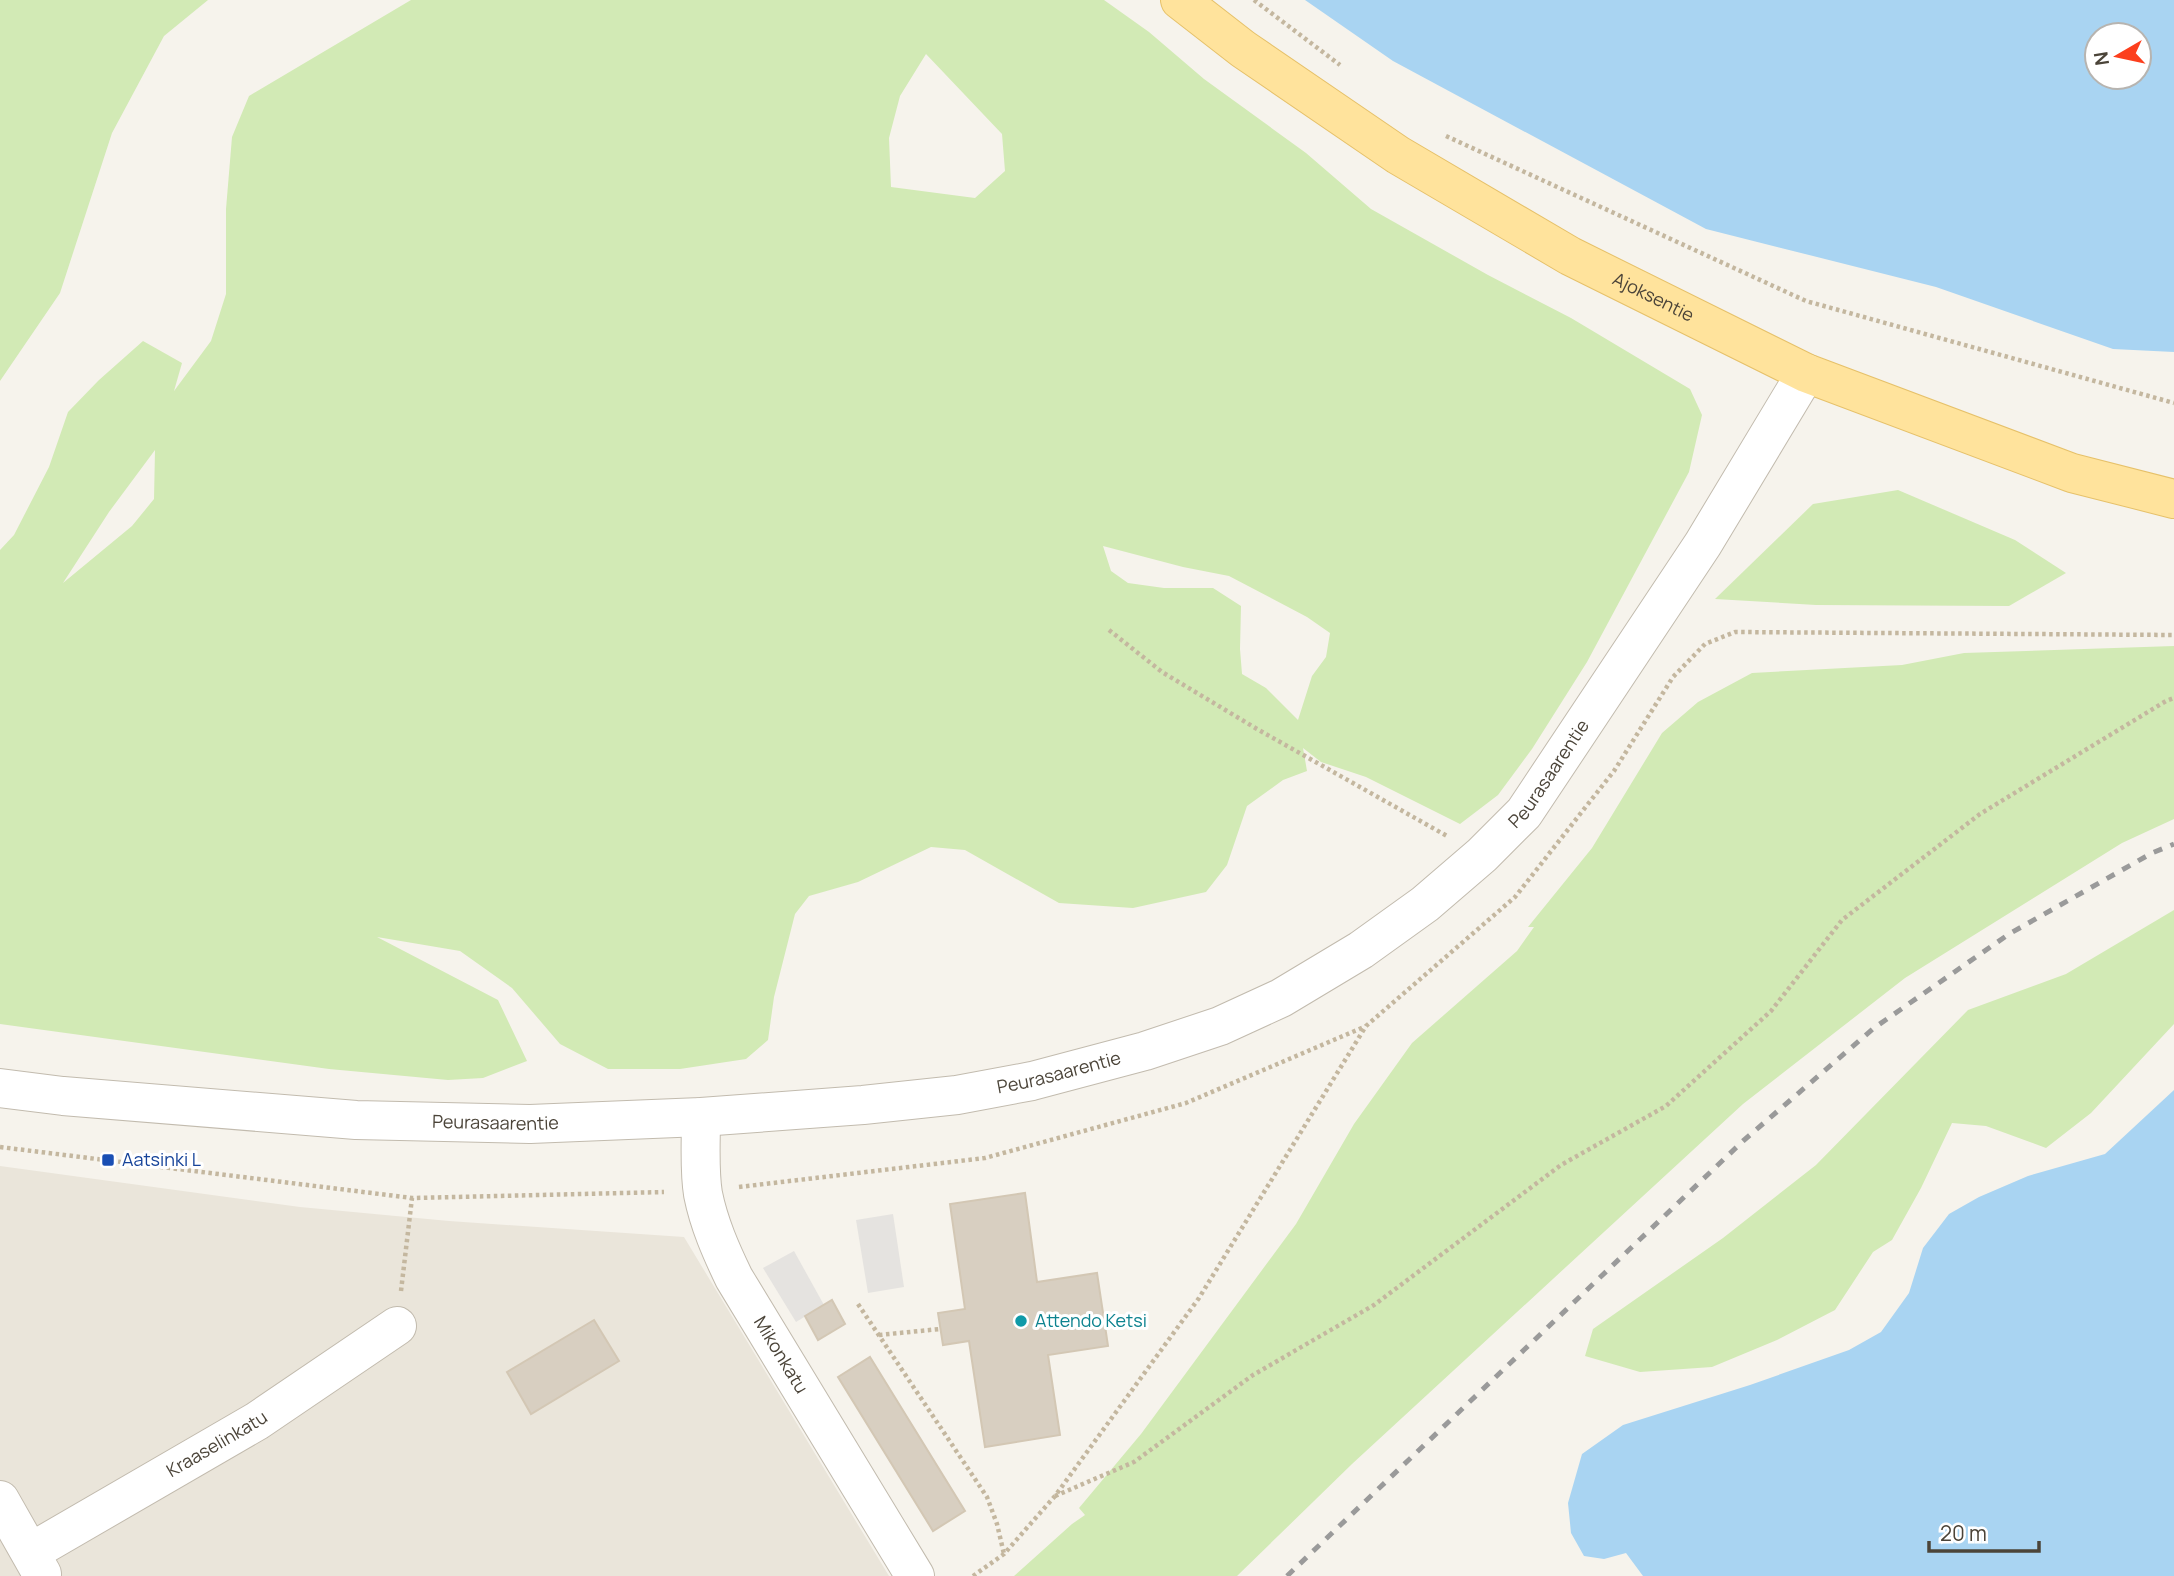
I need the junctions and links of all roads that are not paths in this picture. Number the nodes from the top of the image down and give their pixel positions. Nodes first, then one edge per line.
1 (1180, 0) edge
2 (1807, 373) junction
3 (2174, 499) edge
4 (0, 1088) edge
5 (701, 1116) junction
6 (397, 1326) road end
7 (0, 1500) edge
8 (37, 1564) edge
9 (915, 1576) edge

1 - 2 main road, Ajoksentie
2 - 3 main road, Ajoksentie
2 - 5 street, Peurasaarentie
4 - 5 street, Peurasaarentie
5 - 9 street, Mikonkatu
6 - 8 street, Kraaselinkatu
7 - 8 street

